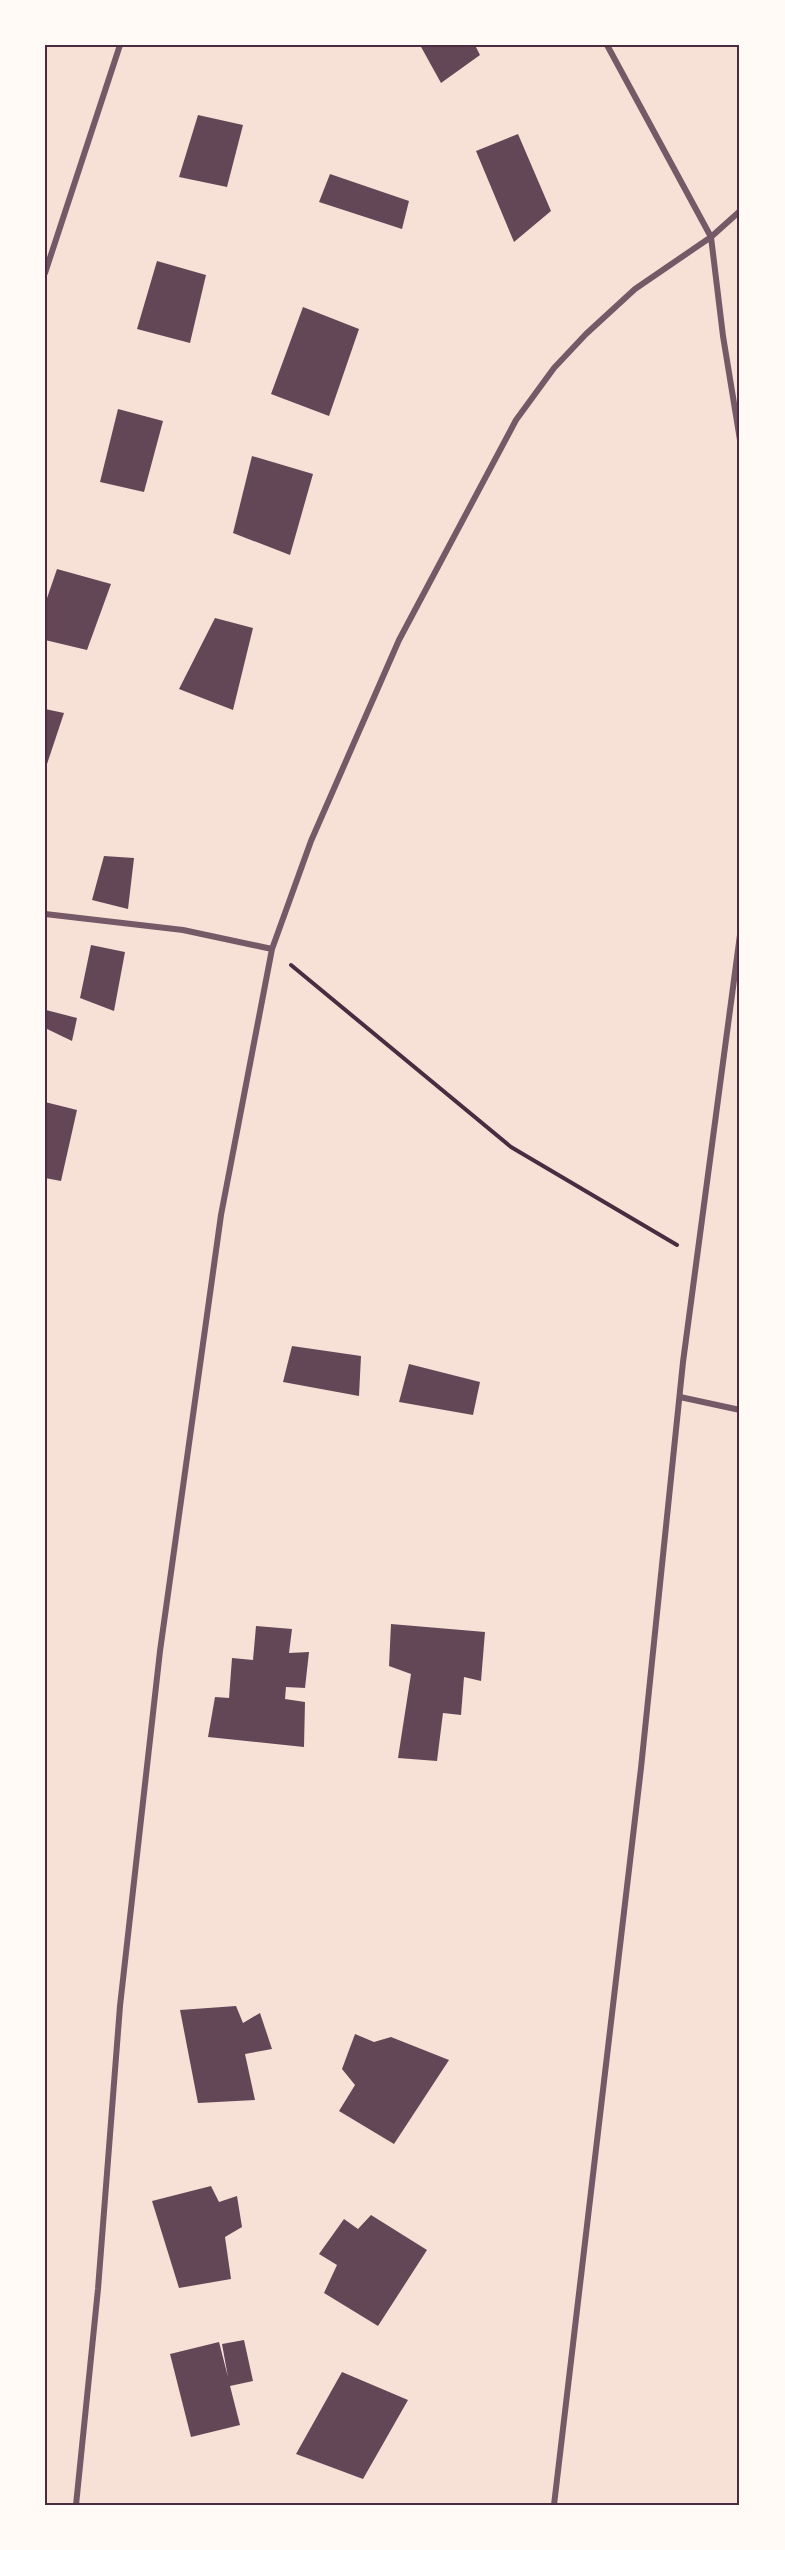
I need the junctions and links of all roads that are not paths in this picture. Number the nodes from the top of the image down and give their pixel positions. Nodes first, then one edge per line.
1 (120, 45) edge
2 (607, 45) edge
3 (740, 211) edge
4 (711, 237) junction
5 (45, 273) edge
6 (740, 440) edge
7 (45, 914) edge
8 (740, 934) edge
9 (272, 949) junction
10 (680, 1397) junction
11 (740, 1410) edge
12 (76, 2505) edge
13 (554, 2505) edge

1 - 5 street
2 - 4 street
3 - 4 street
4 - 6 street
4 - 9 street
7 - 9 street
8 - 10 street
9 - 12 street
10 - 11 street
10 - 13 street

